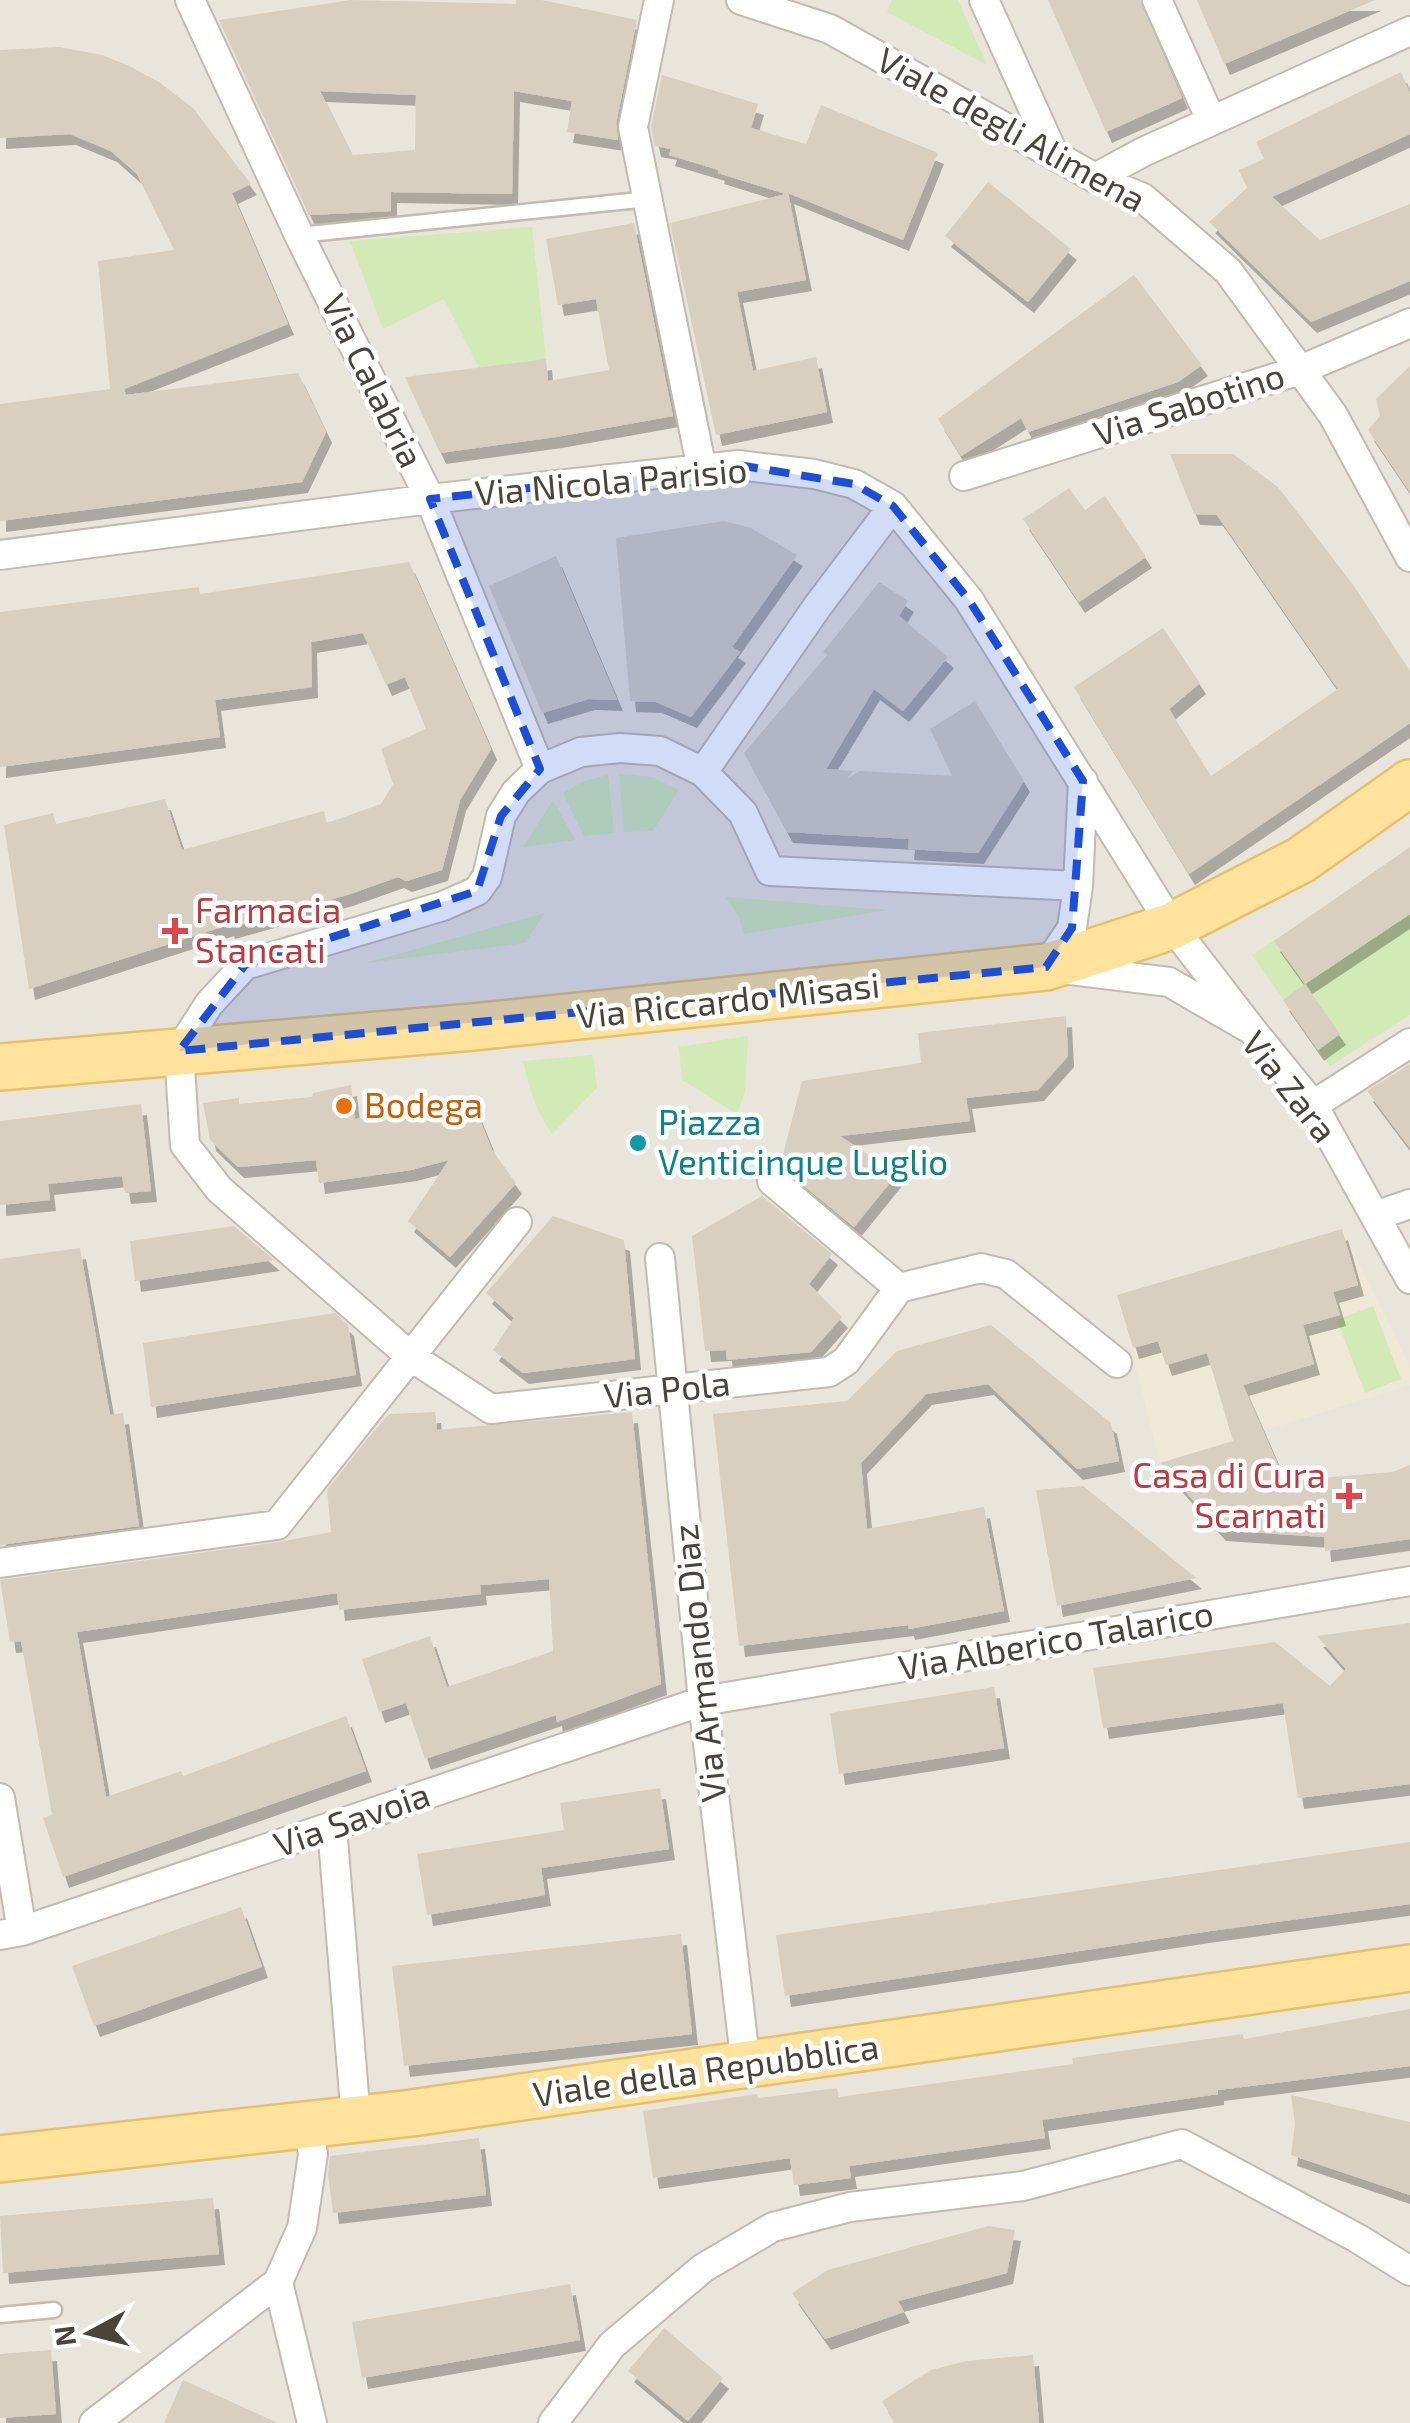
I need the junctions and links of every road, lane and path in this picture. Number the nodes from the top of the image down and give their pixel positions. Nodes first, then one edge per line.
1 (190, 0) edge
2 (658, 0) edge
3 (742, 0) edge
4 (984, 0) edge
5 (1157, 0) edge
6 (1410, 32) edge
7 (1212, 120) junction
8 (1054, 155) junction
9 (1095, 178) junction
10 (650, 199) junction
11 (299, 235) junction
12 (1410, 323) edge
13 (1300, 370) junction
14 (702, 470) junction
15 (964, 476) dead end
16 (430, 499) junction
17 (892, 506) junction
18 (0, 555) edge
19 (1410, 557) edge
20 (540, 769) junction
21 (703, 772) junction
22 (1083, 782) junction
23 (1410, 783) edge
24 (1078, 886) junction
25 (1172, 926) junction
26 (1046, 967) junction
27 (1252, 1030) junction
28 (1410, 1042) edge
29 (179, 1051) junction
30 (0, 1067) edge
31 (1313, 1105) junction
32 (772, 1181) dead end
33 (1410, 1204) edge
34 (1376, 1216) junction
35 (517, 1222) dead end
36 (660, 1258) dead end
37 (1410, 1279) edge
38 (899, 1288) junction
39 (410, 1356) junction
40 (1117, 1364) dead end
41 (673, 1388) junction
42 (0, 1563) edge
43 (1410, 1580) edge
44 (702, 1701) junction
45 (0, 1798) edge
46 (332, 1827) junction
47 (11, 1933) edge
48 (1410, 1968) edge
49 (746, 2066) junction
50 (356, 2119) junction
51 (308, 2126) junction
52 (0, 2159) edge
53 (1410, 2271) edge
54 (278, 2282) junction
55 (54, 2310) dead end
56 (0, 2314) edge
57 (95, 2423) edge
58 (312, 2423) edge
59 (554, 2423) edge

1 - 11 street, Via Calabria
2 - 10 street
3 - 8 street, Viale degli Alimena
4 - 8 street
5 - 7 street
6 - 7 street
7 - 9 street
8 - 9 street, Viale degli Alimena
9 - 13 street, Viale degli Alimena
10 - 11 lane
10 - 14 street
11 - 16 street, Via Calabria
12 - 13 street, Via Sabotino
13 - 15 street, Via Sabotino
13 - 19 street, Viale degli Alimena
14 - 16 street, Via Nicola Parisio
14 - 17 street, Via Nicola Parisio
16 - 18 street, Via Nicola Parisio
16 - 20 street, Via Calabria
17 - 21 street
17 - 22 street, Via Nicola Parisio
20 - 21 street
20 - 29 street
21 - 24 street
22 - 24 street
22 - 25 street, Via Nicola Parisio
23 - 25 main road, Via Riccardo Misasi
24 - 26 street
25 - 26 main road, Via Riccardo Misasi
25 - 27 street, Via Nicola Parisio
26 - 27 street, Via Zara
26 - 29 main road, Via Riccardo Misasi
27 - 31 street, Via Zara
28 - 31 street
29 - 30 main road, Via Riccardo Misasi
29 - 39 street, Via Pola
31 - 34 street, Via Zara
32 - 38 street
33 - 34 street
34 - 37 street, Via Zara
35 - 39 street
36 - 41 street, Via Armando Diaz
38 - 40 street
38 - 41 street, Via Pola
39 - 41 street, Via Pola
39 - 42 street
41 - 44 street, Via Armando Diaz
43 - 44 street, Via Alberico Talarico
44 - 46 street, Via Savoia
44 - 49 street, Via Armando Diaz
45 - 47 street
46 - 47 street, Via Savoia
46 - 50 street
48 - 49 main road, Viale della Repubblica
49 - 50 main road, Viale della Repubblica
50 - 51 main road, Viale della Repubblica
51 - 52 main road, Viale della Repubblica
51 - 54 street
53 - 59 street
54 - 57 street
54 - 58 street
55 - 56 lane

